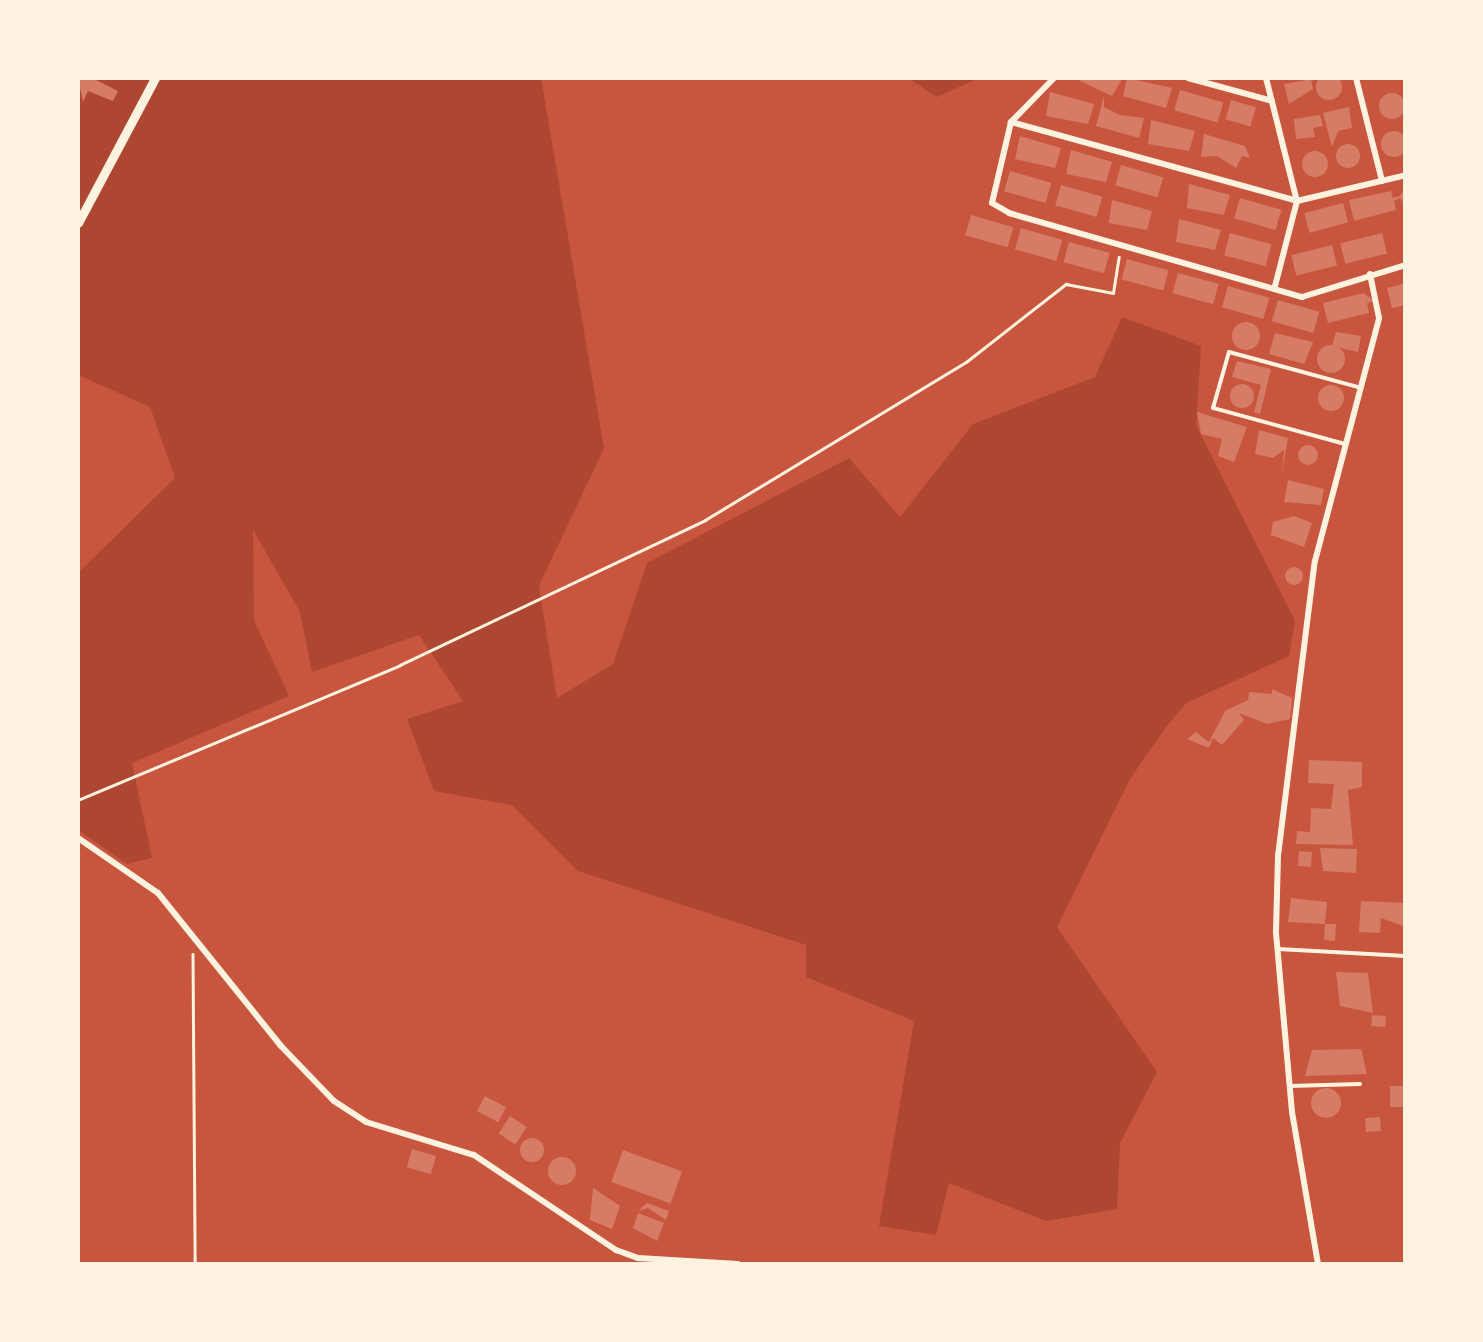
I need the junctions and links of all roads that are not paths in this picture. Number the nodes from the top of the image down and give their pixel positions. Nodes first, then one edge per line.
1 (155, 78) edge
2 (1054, 78) edge
3 (1188, 78) edge
4 (1266, 78) edge
5 (1356, 78) edge
6 (1272, 101) junction
7 (1012, 122) junction
8 (1406, 175) edge
9 (1382, 181) junction
10 (1297, 201) junction
11 (78, 222) edge
12 (1406, 265) edge
13 (1370, 274) junction
14 (1275, 286) junction
15 (1358, 387) junction
16 (1344, 444) junction
17 (78, 838) edge
18 (1278, 949) junction
19 (1406, 956) edge
20 (1360, 1084) dead end
21 (1290, 1086) junction
22 (738, 1264) edge
23 (1318, 1264) edge

1 - 11 street
2 - 7 street
3 - 6 street
4 - 6 street
5 - 9 street
6 - 10 street
7 - 10 street
7 - 14 street
8 - 9 street
9 - 10 street
10 - 14 street
12 - 13 street
13 - 14 street
13 - 15 street
15 - 16 street
15 - 16 lane
16 - 18 street
17 - 22 street
18 - 19 lane
18 - 21 street
20 - 21 lane
21 - 23 street

